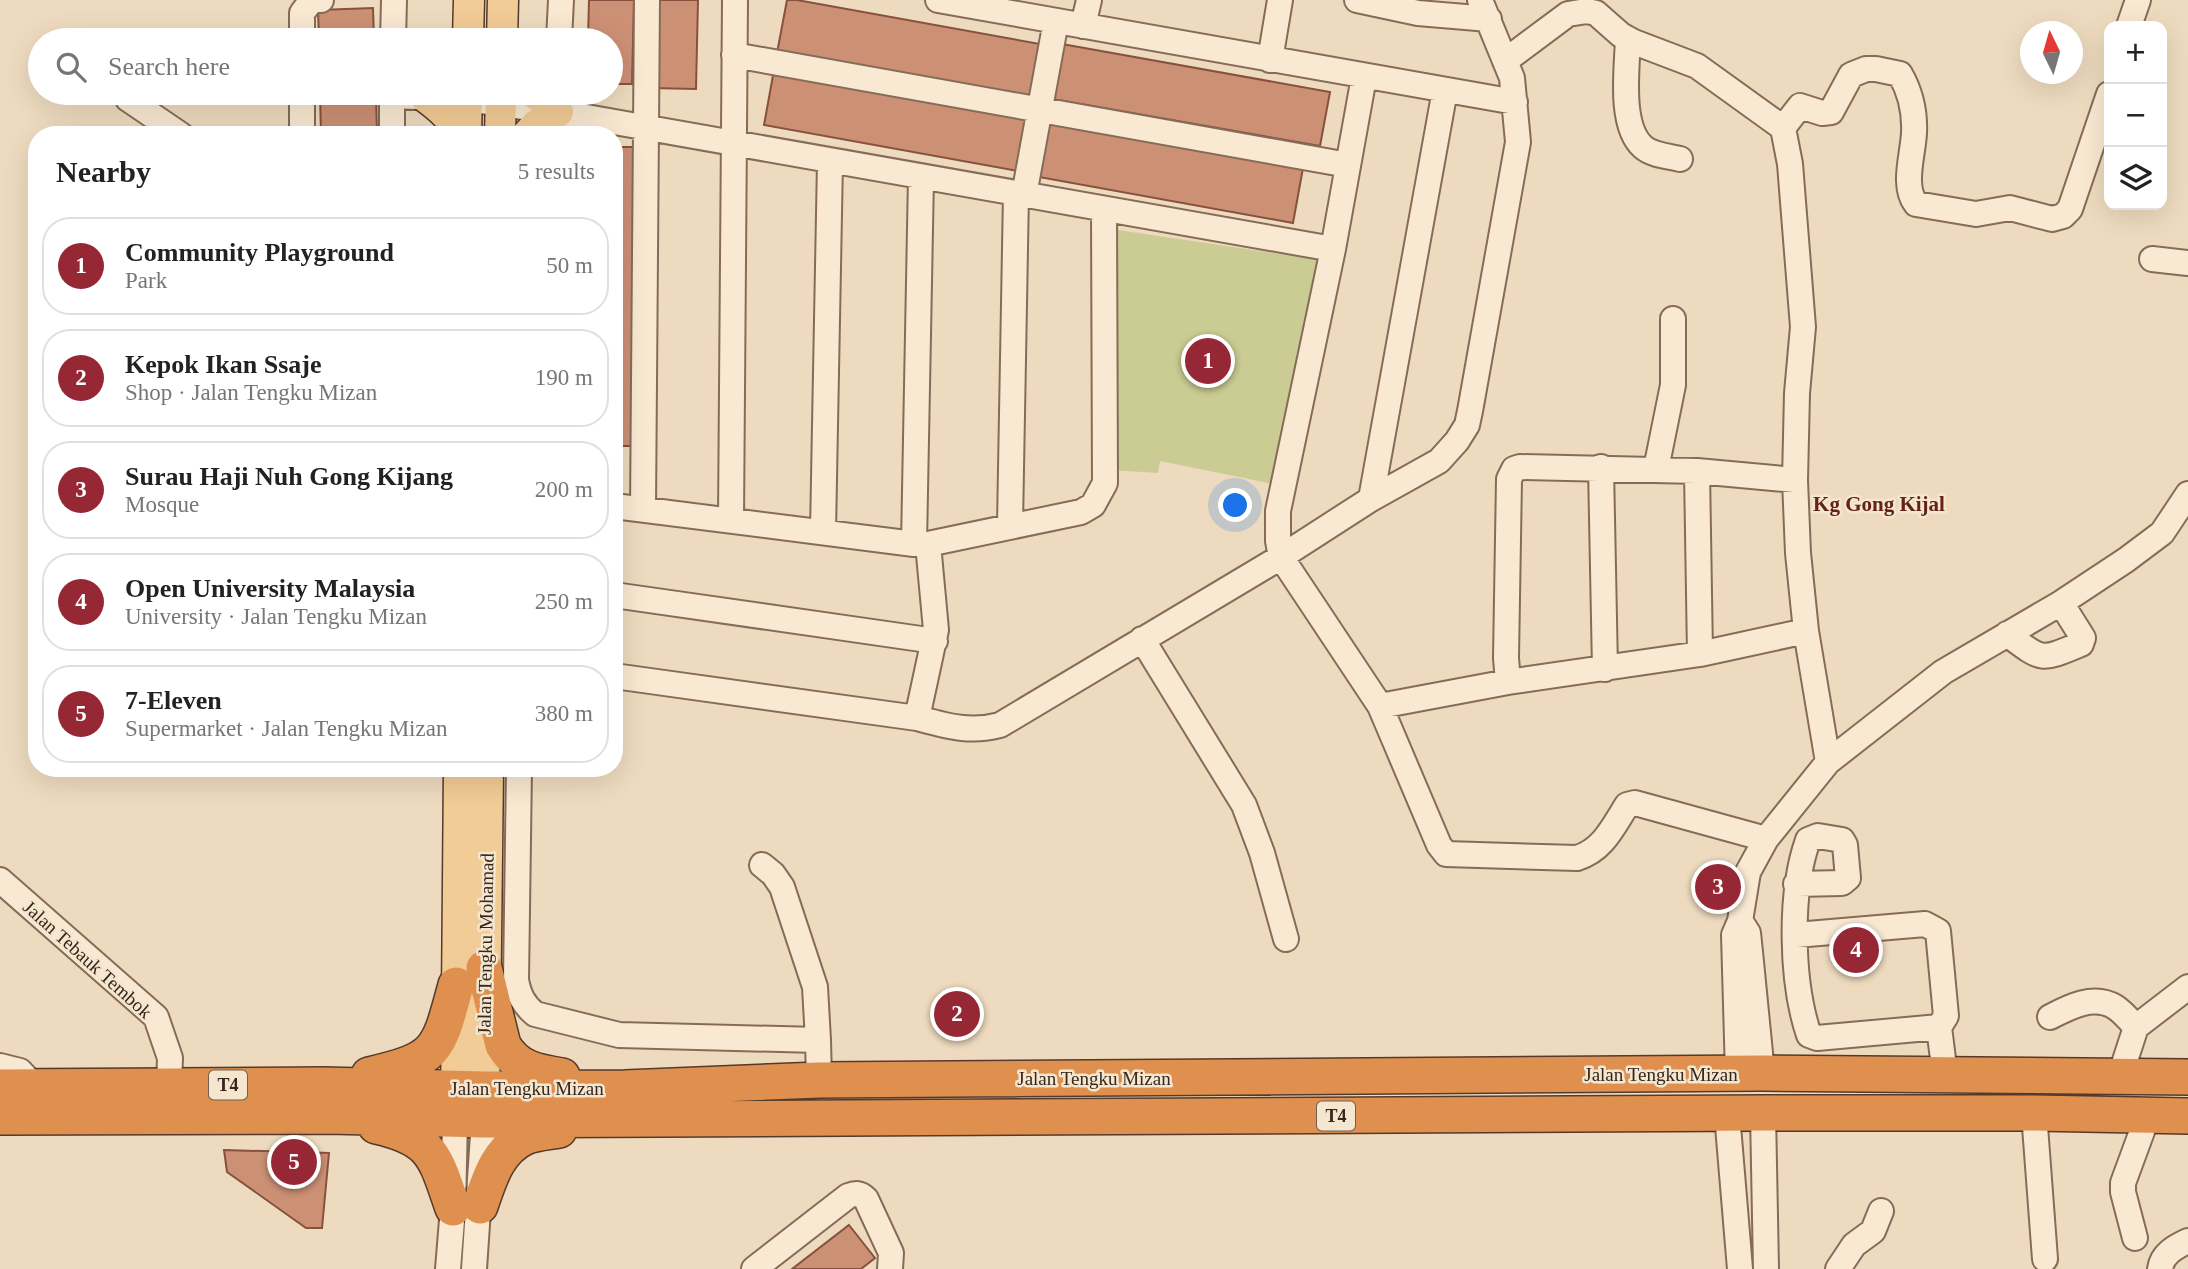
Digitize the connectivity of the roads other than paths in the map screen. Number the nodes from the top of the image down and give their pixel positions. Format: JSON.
{"nodes":[{"id":1,"x":321,"y":0,"type":"edge"},
{"id":2,"x":394,"y":0,"type":"edge"},
{"id":3,"x":469,"y":0,"type":"edge"},
{"id":4,"x":561,"y":0,"type":"edge"},
{"id":5,"x":647,"y":0,"type":"edge"},
{"id":6,"x":735,"y":0,"type":"edge"},
{"id":7,"x":938,"y":0,"type":"edge"},
{"id":8,"x":1089,"y":0,"type":"edge"},
{"id":9,"x":1280,"y":0,"type":"edge"},
{"id":10,"x":1357,"y":0,"type":"edge"},
{"id":11,"x":2138,"y":0,"type":"edge"},
{"id":12,"x":1484,"y":10,"type":"edge"},
{"id":13,"x":1056,"y":21,"type":"junction"},
{"id":14,"x":2131,"y":21,"type":"edge"},
{"id":15,"x":1083,"y":26,"type":"junction"},
{"id":16,"x":302,"y":28,"type":"edge"},
{"id":17,"x":393,"y":28,"type":"edge"},
{"id":18,"x":468,"y":28,"type":"edge"},
{"id":19,"x":560,"y":28,"type":"edge"},
{"id":20,"x":1628,"y":39,"type":"junction"},
{"id":21,"x":734,"y":55,"type":"junction"},
{"id":22,"x":1270,"y":60,"type":"junction"},
{"id":23,"x":1505,"y":61,"type":"junction"},
{"id":24,"x":1364,"y":77,"type":"junction"},
{"id":25,"x":1445,"y":90,"type":"junction"},
{"id":26,"x":1515,"y":102,"type":"junction"},
{"id":27,"x":137,"y":105,"type":"edge"},
{"id":28,"x":302,"y":105,"type":"edge"},
{"id":29,"x":392,"y":105,"type":"edge"},
{"id":30,"x":437,"y":105,"type":"edge"},
{"id":31,"x":467,"y":105,"type":"edge"},
{"id":32,"x":501,"y":105,"type":"edge"},
{"id":33,"x":528,"y":105,"type":"edge"},
{"id":34,"x":2104,"y":108,"type":"edge"},
{"id":35,"x":1040,"y":110,"type":"junction"},
{"id":36,"x":558,"y":113,"type":"edge"},
{"id":37,"x":168,"y":126,"type":"edge"},
{"id":38,"x":302,"y":126,"type":"edge"},
{"id":39,"x":391,"y":126,"type":"edge"},
{"id":40,"x":456,"y":126,"type":"edge"},
{"id":41,"x":466,"y":126,"type":"edge"},
{"id":42,"x":500,"y":126,"type":"edge"},
{"id":43,"x":535,"y":126,"type":"edge"},
{"id":44,"x":645,"y":127,"type":"junction"},
{"id":45,"x":1783,"y":128,"type":"junction"},
{"id":46,"x":733,"y":143,"type":"junction"},
{"id":47,"x":1680,"y":159,"type":"dead end"},
{"id":48,"x":830,"y":161,"type":"junction"},
{"id":49,"x":1348,"y":165,"type":"junction"},
{"id":50,"x":921,"y":177,"type":"junction"},
{"id":51,"x":1020,"y":194,"type":"junction"},
{"id":52,"x":1104,"y":210,"type":"junction"},
{"id":53,"x":1333,"y":249,"type":"junction"},
{"id":54,"x":2151,"y":259,"type":"dead end"},
{"id":55,"x":2188,"y":263,"type":"edge"},
{"id":56,"x":1673,"y":319,"type":"dead end"},
{"id":57,"x":1601,"y":467,"type":"junction"},
{"id":58,"x":1656,"y":469,"type":"junction"},
{"id":59,"x":1697,"y":471,"type":"junction"},
{"id":60,"x":1795,"y":480,"type":"junction"},
{"id":61,"x":2188,"y":494,"type":"edge"},
{"id":62,"x":1371,"y":499,"type":"junction"},
{"id":63,"x":623,"y":507,"type":"edge"},
{"id":64,"x":643,"y":509,"type":"junction"},
{"id":65,"x":731,"y":520,"type":"junction"},
{"id":66,"x":1010,"y":525,"type":"junction"},
{"id":67,"x":823,"y":532,"type":"junction"},
{"id":68,"x":921,"y":544,"type":"junction"},
{"id":69,"x":1281,"y":557,"type":"junction"},
{"id":70,"x":623,"y":596,"type":"edge"},
{"id":71,"x":2061,"y":603,"type":"junction"},
{"id":72,"x":1806,"y":631,"type":"junction"},
{"id":73,"x":2007,"y":634,"type":"junction"},
{"id":74,"x":1142,"y":639,"type":"junction"},
{"id":75,"x":935,"y":641,"type":"junction"},
{"id":76,"x":1700,"y":654,"type":"junction"},
{"id":77,"x":1605,"y":669,"type":"junction"},
{"id":78,"x":623,"y":677,"type":"edge"},
{"id":79,"x":1508,"y":682,"type":"junction"},
{"id":80,"x":1380,"y":706,"type":"junction"},
{"id":81,"x":917,"y":718,"type":"junction"},
{"id":82,"x":1828,"y":762,"type":"junction"},
{"id":83,"x":459,"y":777,"type":"edge"},
{"id":84,"x":487,"y":777,"type":"edge"},
{"id":85,"x":519,"y":777,"type":"edge"},
{"id":86,"x":1766,"y":839,"type":"junction"},
{"id":87,"x":762,"y":865,"type":"dead end"},
{"id":88,"x":0,"y":880,"type":"edge"},
{"id":89,"x":1796,"y":884,"type":"dead end"},
{"id":90,"x":1796,"y":935,"type":"junction"},
{"id":91,"x":1286,"y":939,"type":"dead end"},
{"id":92,"x":470,"y":976,"type":"junction"},
{"id":93,"x":2188,"y":987,"type":"edge"},
{"id":94,"x":2050,"y":1017,"type":"dead end"},
{"id":95,"x":1939,"y":1027,"type":"junction"},
{"id":96,"x":2136,"y":1027,"type":"junction"},
{"id":97,"x":818,"y":1040,"type":"junction"},
{"id":98,"x":0,"y":1066,"type":"edge"},
{"id":99,"x":1750,"y":1073,"type":"junction"},
{"id":100,"x":1945,"y":1075,"type":"junction"},
{"id":101,"x":2120,"y":1076,"type":"junction"},
{"id":102,"x":2188,"y":1077,"type":"edge"},
{"id":103,"x":819,"y":1080,"type":"junction"},
{"id":104,"x":169,"y":1085,"type":"junction"},
{"id":105,"x":17,"y":1086,"type":"edge"},
{"id":106,"x":327,"y":1100,"type":"junction"},
{"id":107,"x":625,"y":1103,"type":"junction"},
{"id":108,"x":470,"y":1104,"type":"junction"},
{"id":109,"x":1763,"y":1113,"type":"junction"},
{"id":110,"x":2034,"y":1113,"type":"junction"},
{"id":111,"x":1727,"y":1114,"type":"junction"},
{"id":112,"x":2148,"y":1115,"type":"junction"},
{"id":113,"x":2188,"y":1116,"type":"edge"},
{"id":114,"x":0,"y":1117,"type":"edge"},
{"id":115,"x":466,"y":1207,"type":"junction"},
{"id":116,"x":1881,"y":1211,"type":"dead end"},
{"id":117,"x":2135,"y":1238,"type":"dead end"},
{"id":118,"x":2188,"y":1241,"type":"edge"},
{"id":119,"x":2045,"y":1259,"type":"dead end"},
{"id":120,"x":448,"y":1269,"type":"edge"},
{"id":121,"x":474,"y":1269,"type":"edge"},
{"id":122,"x":754,"y":1269,"type":"edge"},
{"id":123,"x":890,"y":1269,"type":"edge"},
{"id":124,"x":1740,"y":1269,"type":"edge"},
{"id":125,"x":1766,"y":1269,"type":"edge"},
{"id":126,"x":1838,"y":1269,"type":"edge"},
{"id":127,"x":2160,"y":1269,"type":"edge"}],
"edges":[{"from":1,"to":16,"type":"street"},
{"from":2,"to":17,"type":"street"},
{"from":3,"to":18,"type":"main road"},
{"from":4,"to":19,"type":"street"},
{"from":5,"to":44,"type":"street"},
{"from":6,"to":21,"type":"street"},
{"from":7,"to":13,"type":"street"},
{"from":8,"to":15,"type":"street"},
{"from":9,"to":22,"type":"street"},
{"from":10,"to":12,"type":"street"},
{"from":11,"to":14,"type":"street"},
{"from":12,"to":23,"type":"street"},
{"from":13,"to":15,"type":"street"},
{"from":13,"to":35,"type":"street"},
{"from":15,"to":22,"type":"street"},
{"from":20,"to":23,"type":"street"},
{"from":20,"to":45,"type":"street"},
{"from":20,"to":47,"type":"street"},
{"from":21,"to":35,"type":"street"},
{"from":21,"to":46,"type":"street"},
{"from":22,"to":24,"type":"street"},
{"from":23,"to":26,"type":"street"},
{"from":24,"to":25,"type":"street"},
{"from":24,"to":49,"type":"street"},
{"from":25,"to":26,"type":"street"},
{"from":25,"to":62,"type":"street"},
{"from":26,"to":62,"type":"street"},
{"from":27,"to":37,"type":"street"},
{"from":28,"to":38,"type":"street"},
{"from":29,"to":39,"type":"street"},
{"from":30,"to":40,"type":"main road"},
{"from":31,"to":41,"type":"main road"},
{"from":32,"to":42,"type":"main road"},
{"from":33,"to":36,"type":"street"},
{"from":34,"to":45,"type":"street"},
{"from":35,"to":49,"type":"street"},
{"from":35,"to":51,"type":"street"},
{"from":36,"to":43,"type":"main road"},
{"from":36,"to":44,"type":"street"},
{"from":44,"to":46,"type":"street"},
{"from":44,"to":64,"type":"street"},
{"from":45,"to":60,"type":"street"},
{"from":46,"to":48,"type":"street"},
{"from":46,"to":65,"type":"street"},
{"from":48,"to":50,"type":"street"},
{"from":48,"to":67,"type":"street"},
{"from":49,"to":53,"type":"street"},
{"from":50,"to":51,"type":"street"},
{"from":50,"to":68,"type":"street"},
{"from":51,"to":52,"type":"street"},
{"from":51,"to":66,"type":"street"},
{"from":52,"to":53,"type":"street"},
{"from":52,"to":66,"type":"street"},
{"from":53,"to":69,"type":"street"},
{"from":54,"to":55,"type":"street"},
{"from":56,"to":58,"type":"street"},
{"from":57,"to":58,"type":"street"},
{"from":57,"to":77,"type":"street"},
{"from":57,"to":79,"type":"street"},
{"from":58,"to":59,"type":"street"},
{"from":59,"to":60,"type":"street"},
{"from":59,"to":76,"type":"street"},
{"from":60,"to":72,"type":"street"},
{"from":61,"to":71,"type":"street"},
{"from":62,"to":69,"type":"street"},
{"from":63,"to":64,"type":"street"},
{"from":64,"to":65,"type":"street"},
{"from":65,"to":67,"type":"street"},
{"from":66,"to":68,"type":"street"},
{"from":67,"to":68,"type":"street"},
{"from":68,"to":75,"type":"street"},
{"from":69,"to":74,"type":"street"},
{"from":69,"to":80,"type":"street"},
{"from":70,"to":75,"type":"street"},
{"from":71,"to":73,"type":"street"},
{"from":71,"to":73,"type":"street"},
{"from":72,"to":76,"type":"street"},
{"from":72,"to":82,"type":"street"},
{"from":73,"to":82,"type":"street"},
{"from":74,"to":81,"type":"street"},
{"from":74,"to":91,"type":"street"},
{"from":75,"to":81,"type":"street"},
{"from":76,"to":77,"type":"street"},
{"from":77,"to":79,"type":"street"},
{"from":78,"to":81,"type":"street"},
{"from":79,"to":80,"type":"street"},
{"from":80,"to":86,"type":"street"},
{"from":82,"to":86,"type":"street"},
{"from":83,"to":92,"type":"main road","name":"Jalan Tengku Mohamad"},
{"from":84,"to":92,"type":"main road","name":"Jalan Tengku Mohamad"},
{"from":85,"to":97,"type":"street"},
{"from":86,"to":99,"type":"street"},
{"from":87,"to":97,"type":"street"},
{"from":88,"to":104,"type":"street","name":"Jalan Tebauk Tembok"},
{"from":89,"to":90,"type":"street"},
{"from":90,"to":95,"type":"street"},
{"from":90,"to":95,"type":"street"},
{"from":92,"to":106,"type":"highway"},
{"from":92,"to":107,"type":"highway"},
{"from":92,"to":108,"type":"main road","name":"Jalan Tengku Mohamad"},
{"from":93,"to":96,"type":"street"},
{"from":94,"to":96,"type":"street"},
{"from":95,"to":100,"type":"street"},
{"from":96,"to":101,"type":"street"},
{"from":97,"to":103,"type":"street"},
{"from":98,"to":105,"type":"street"},
{"from":99,"to":100,"type":"highway","name":"Jalan Tengku Mizan","number":"T4"},
{"from":99,"to":103,"type":"highway","name":"Jalan Tengku Mizan","number":"T4"},
{"from":100,"to":101,"type":"highway","name":"Jalan Tengku Mizan","number":"T4"},
{"from":101,"to":102,"type":"highway","name":"Jalan Tengku Mizan","number":"T4"},
{"from":103,"to":107,"type":"highway","name":"Jalan Tengku Mizan","number":"T4"},
{"from":104,"to":105,"type":"highway","name":"Jalan Tengku Mizan","number":"T4"},
{"from":104,"to":106,"type":"highway","name":"Jalan Tengku Mizan","number":"T4"},
{"from":106,"to":108,"type":"highway","name":"Jalan Tengku Mizan","number":"T4"},
{"from":106,"to":114,"type":"highway","name":"Jalan Tengku Mizan","number":"T4"},
{"from":106,"to":115,"type":"highway"},
{"from":107,"to":108,"type":"highway","name":"Jalan Tengku Mizan","number":"T4"},
{"from":107,"to":111,"type":"highway","name":"Jalan Tengku Mizan","number":"T4"},
{"from":107,"to":115,"type":"highway"},
{"from":108,"to":115,"type":"street"},
{"from":109,"to":110,"type":"highway","name":"Jalan Tengku Mizan","number":"T4"},
{"from":109,"to":111,"type":"highway","name":"Jalan Tengku Mizan","number":"T4"},
{"from":109,"to":125,"type":"street"},
{"from":110,"to":112,"type":"highway","name":"Jalan Tengku Mizan","number":"T4"},
{"from":110,"to":119,"type":"street"},
{"from":111,"to":124,"type":"street"},
{"from":112,"to":113,"type":"highway","name":"Jalan Tengku Mizan","number":"T4"},
{"from":112,"to":117,"type":"street"},
{"from":115,"to":120,"type":"street"},
{"from":115,"to":121,"type":"street"},
{"from":116,"to":126,"type":"street"},
{"from":118,"to":127,"type":"street"},
{"from":122,"to":123,"type":"street"}]}
